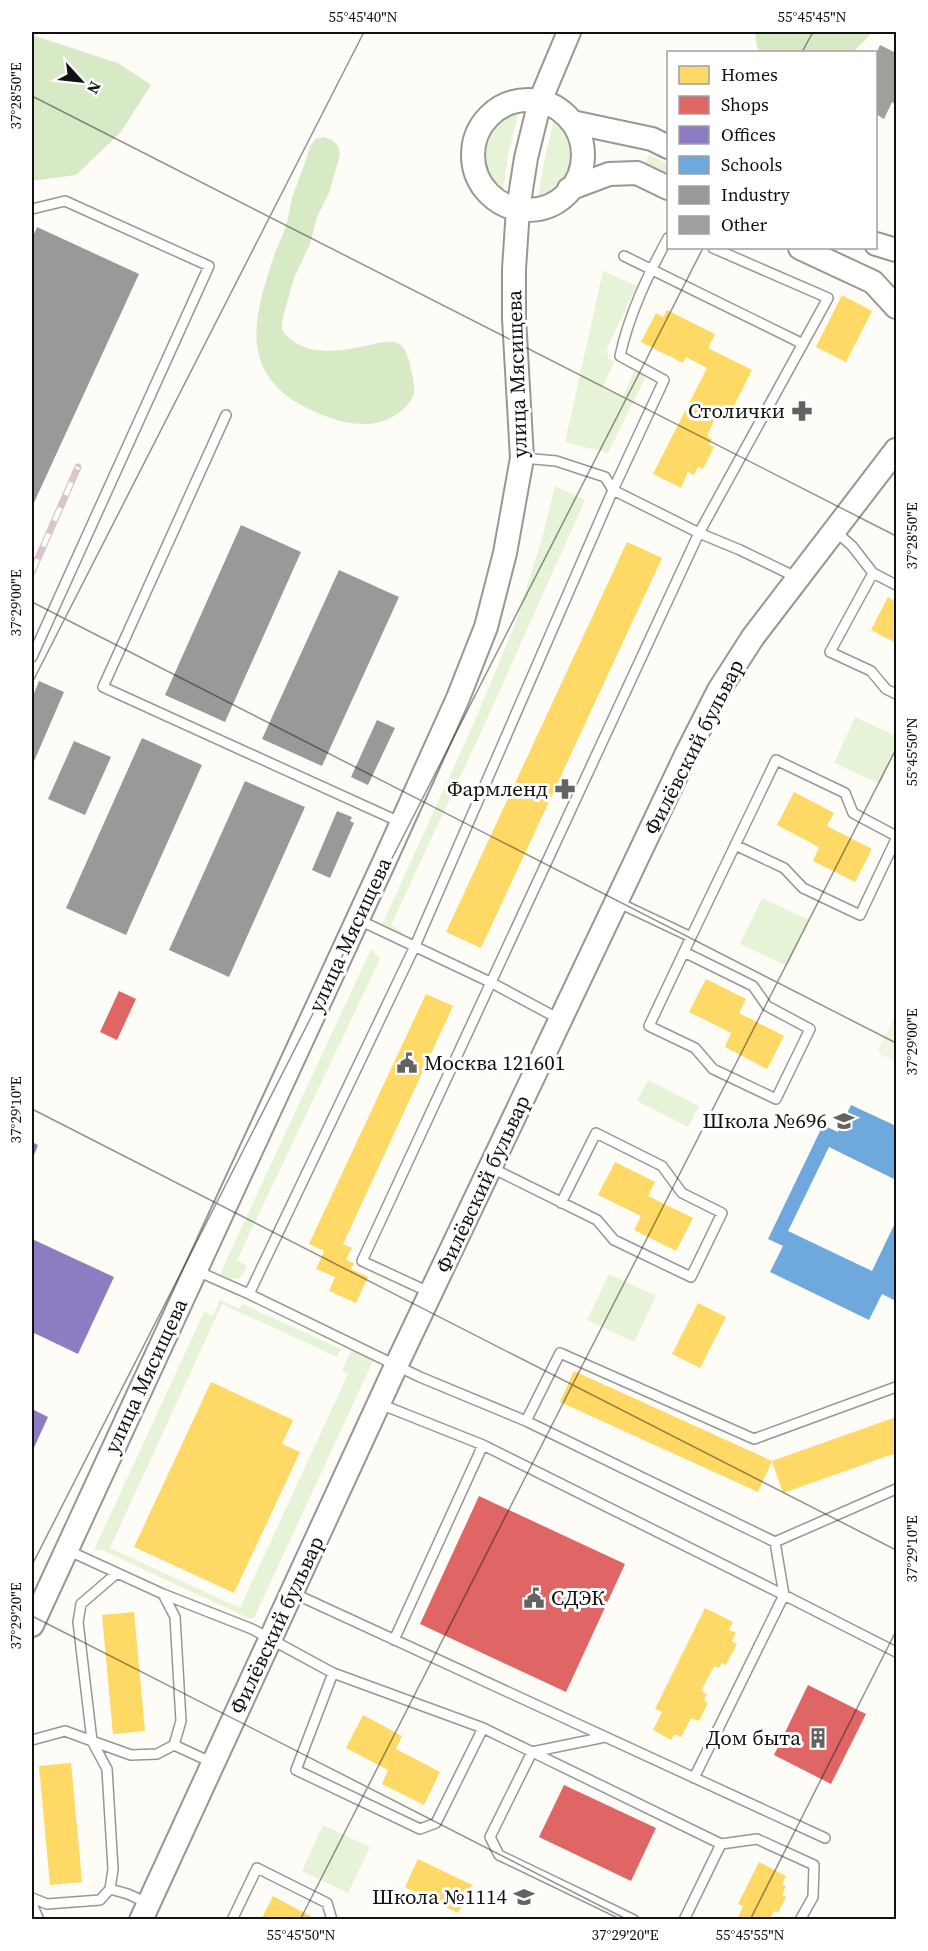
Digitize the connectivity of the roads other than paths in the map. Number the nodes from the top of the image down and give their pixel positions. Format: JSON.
{"nodes":[{"id":1,"x":569,"y":32,"type":"edge"},
{"id":2,"x":540,"y":101,"type":"junction"},
{"id":3,"x":572,"y":122,"type":"junction"},
{"id":4,"x":667,"y":146,"type":"edge"},
{"id":5,"x":667,"y":187,"type":"edge"},
{"id":6,"x":569,"y":189,"type":"junction"},
{"id":7,"x":518,"y":208,"type":"junction"},
{"id":8,"x":32,"y":209,"type":"edge"},
{"id":9,"x":667,"y":241,"type":"edge"},
{"id":10,"x":877,"y":244,"type":"edge"},
{"id":11,"x":715,"y":249,"type":"edge"},
{"id":12,"x":802,"y":249,"type":"edge"},
{"id":13,"x":897,"y":250,"type":"edge"},
{"id":14,"x":624,"y":256,"type":"dead end"},
{"id":15,"x":651,"y":269,"type":"junction"},
{"id":16,"x":897,"y":307,"type":"edge"},
{"id":17,"x":803,"y":344,"type":"junction"},
{"id":18,"x":226,"y":415,"type":"dead end"},
{"id":19,"x":897,"y":450,"type":"edge"},
{"id":20,"x":522,"y":458,"type":"junction"},
{"id":21,"x":613,"y":490,"type":"junction"},
{"id":22,"x":835,"y":531,"type":"junction"},
{"id":23,"x":699,"y":533,"type":"junction"},
{"id":24,"x":873,"y":573,"type":"junction"},
{"id":25,"x":798,"y":578,"type":"junction"},
{"id":26,"x":897,"y":585,"type":"edge"},
{"id":27,"x":32,"y":657,"type":"edge"},
{"id":28,"x":897,"y":694,"type":"edge"},
{"id":29,"x":402,"y":823,"type":"junction"},
{"id":30,"x":897,"y":838,"type":"edge"},
{"id":31,"x":735,"y":845,"type":"junction"},
{"id":32,"x":617,"y":902,"type":"junction"},
{"id":33,"x":357,"y":919,"type":"junction"},
{"id":34,"x":691,"y":937,"type":"junction"},
{"id":35,"x":415,"y":946,"type":"junction"},
{"id":36,"x":684,"y":952,"type":"junction"},
{"id":37,"x":492,"y":982,"type":"junction"},
{"id":38,"x":561,"y":1020,"type":"junction"},
{"id":39,"x":491,"y":1168,"type":"junction"},
{"id":40,"x":561,"y":1203,"type":"junction"},
{"id":41,"x":195,"y":1270,"type":"junction"},
{"id":42,"x":431,"y":1293,"type":"junction"},
{"id":43,"x":249,"y":1294,"type":"junction"},
{"id":44,"x":396,"y":1366,"type":"junction"},
{"id":45,"x":897,"y":1387,"type":"edge"},
{"id":46,"x":379,"y":1404,"type":"junction"},
{"id":47,"x":526,"y":1421,"type":"junction"},
{"id":48,"x":483,"y":1445,"type":"junction"},
{"id":49,"x":897,"y":1490,"type":"edge"},
{"id":50,"x":775,"y":1542,"type":"junction"},
{"id":51,"x":67,"y":1550,"type":"junction"},
{"id":52,"x":117,"y":1573,"type":"junction"},
{"id":53,"x":293,"y":1593,"type":"junction"},
{"id":54,"x":163,"y":1594,"type":"junction"},
{"id":55,"x":784,"y":1595,"type":"junction"},
{"id":56,"x":32,"y":1625,"type":"edge"},
{"id":57,"x":271,"y":1639,"type":"junction"},
{"id":58,"x":394,"y":1640,"type":"junction"},
{"id":59,"x":897,"y":1652,"type":"edge"},
{"id":60,"x":333,"y":1673,"type":"junction"},
{"id":61,"x":483,"y":1728,"type":"junction"},
{"id":62,"x":604,"y":1737,"type":"junction"},
{"id":63,"x":32,"y":1740,"type":"edge"},
{"id":64,"x":92,"y":1741,"type":"junction"},
{"id":65,"x":174,"y":1745,"type":"junction"},
{"id":66,"x":532,"y":1752,"type":"junction"},
{"id":67,"x":213,"y":1763,"type":"junction"},
{"id":68,"x":694,"y":1778,"type":"junction"},
{"id":69,"x":825,"y":1838,"type":"dead end"},
{"id":70,"x":721,"y":1844,"type":"junction"},
{"id":71,"x":110,"y":1889,"type":"junction"},
{"id":72,"x":32,"y":1898,"type":"edge"},
{"id":73,"x":32,"y":1904,"type":"edge"},
{"id":74,"x":144,"y":1912,"type":"edge"},
{"id":75,"x":39,"y":1920,"type":"edge"},
{"id":76,"x":232,"y":1920,"type":"edge"},
{"id":77,"x":332,"y":1920,"type":"edge"},
{"id":78,"x":634,"y":1920,"type":"edge"},
{"id":79,"x":684,"y":1920,"type":"edge"},
{"id":80,"x":800,"y":1920,"type":"edge"}],
"edges":[{"from":1,"to":2,"type":"street","name":"улица Мясищева"},
{"from":2,"to":3,"type":"street"},
{"from":2,"to":7,"type":"street","name":"улица Мясищева"},
{"from":2,"to":7,"type":"street"},
{"from":3,"to":4,"type":"street"},
{"from":3,"to":6,"type":"street"},
{"from":5,"to":6,"type":"street"},
{"from":6,"to":7,"type":"street"},
{"from":7,"to":20,"type":"street","name":"улица Мясищева"},
{"from":8,"to":27,"type":"lane"},
{"from":9,"to":15,"type":"lane"},
{"from":10,"to":13,"type":"street"},
{"from":11,"to":17,"type":"lane"},
{"from":12,"to":16,"type":"street"},
{"from":14,"to":15,"type":"lane"},
{"from":15,"to":17,"type":"lane"},
{"from":15,"to":21,"type":"lane"},
{"from":17,"to":23,"type":"lane"},
{"from":18,"to":29,"type":"lane"},
{"from":19,"to":22,"type":"street","name":"Филёвский бульвар"},
{"from":20,"to":21,"type":"lane"},
{"from":20,"to":29,"type":"street","name":"улица Мясищева"},
{"from":21,"to":23,"type":"lane"},
{"from":21,"to":35,"type":"lane"},
{"from":22,"to":24,"type":"lane"},
{"from":22,"to":25,"type":"street","name":"Филёвский бульвар"},
{"from":23,"to":25,"type":"lane"},
{"from":23,"to":37,"type":"lane"},
{"from":24,"to":26,"type":"lane"},
{"from":24,"to":28,"type":"lane"},
{"from":25,"to":32,"type":"street","name":"Филёвский бульвар"},
{"from":29,"to":33,"type":"street","name":"улица Мясищева"},
{"from":30,"to":31,"type":"lane"},
{"from":30,"to":31,"type":"lane"},
{"from":31,"to":34,"type":"lane"},
{"from":32,"to":34,"type":"lane"},
{"from":32,"to":38,"type":"street","name":"Филёвский бульвар"},
{"from":33,"to":35,"type":"lane"},
{"from":33,"to":41,"type":"street","name":"улица Мясищева"},
{"from":34,"to":36,"type":"lane"},
{"from":35,"to":37,"type":"lane"},
{"from":35,"to":43,"type":"lane"},
{"from":36,"to":36,"type":"lane"},
{"from":37,"to":38,"type":"lane"},
{"from":37,"to":42,"type":"lane"},
{"from":38,"to":39,"type":"street","name":"Филёвский бульвар"},
{"from":39,"to":40,"type":"lane"},
{"from":39,"to":42,"type":"street","name":"Филёвский бульвар"},
{"from":40,"to":40,"type":"lane"},
{"from":41,"to":43,"type":"lane"},
{"from":41,"to":51,"type":"street","name":"улица Мясищева"},
{"from":42,"to":44,"type":"street","name":"Филёвский бульвар"},
{"from":43,"to":44,"type":"lane"},
{"from":44,"to":46,"type":"street","name":"Филёвский бульвар"},
{"from":44,"to":47,"type":"lane"},
{"from":45,"to":47,"type":"lane"},
{"from":46,"to":48,"type":"lane"},
{"from":46,"to":53,"type":"street","name":"Филёвский бульвар"},
{"from":47,"to":50,"type":"lane"},
{"from":48,"to":55,"type":"lane"},
{"from":48,"to":58,"type":"lane"},
{"from":49,"to":50,"type":"lane"},
{"from":50,"to":55,"type":"lane"},
{"from":51,"to":52,"type":"lane"},
{"from":51,"to":56,"type":"street","name":"улица Мясищева"},
{"from":52,"to":54,"type":"lane"},
{"from":52,"to":64,"type":"lane"},
{"from":53,"to":57,"type":"street","name":"Филёвский бульвар"},
{"from":53,"to":58,"type":"lane"},
{"from":54,"to":57,"type":"lane"},
{"from":54,"to":65,"type":"lane"},
{"from":55,"to":59,"type":"lane"},
{"from":55,"to":68,"type":"lane"},
{"from":57,"to":60,"type":"lane"},
{"from":57,"to":67,"type":"street","name":"Филёвский бульвар"},
{"from":58,"to":62,"type":"lane"},
{"from":60,"to":61,"type":"lane"},
{"from":60,"to":61,"type":"lane"},
{"from":61,"to":66,"type":"lane"},
{"from":62,"to":66,"type":"lane"},
{"from":62,"to":68,"type":"lane"},
{"from":63,"to":64,"type":"lane"},
{"from":64,"to":65,"type":"lane"},
{"from":64,"to":71,"type":"lane"},
{"from":65,"to":67,"type":"lane"},
{"from":66,"to":70,"type":"lane"},
{"from":66,"to":78,"type":"lane"},
{"from":67,"to":74,"type":"street","name":"Филёвский бульвар"},
{"from":68,"to":69,"type":"lane"},
{"from":70,"to":79,"type":"lane"},
{"from":70,"to":80,"type":"lane"},
{"from":71,"to":72,"type":"lane"},
{"from":71,"to":74,"type":"lane"},
{"from":73,"to":75,"type":"lane"},
{"from":76,"to":77,"type":"lane"}]}
